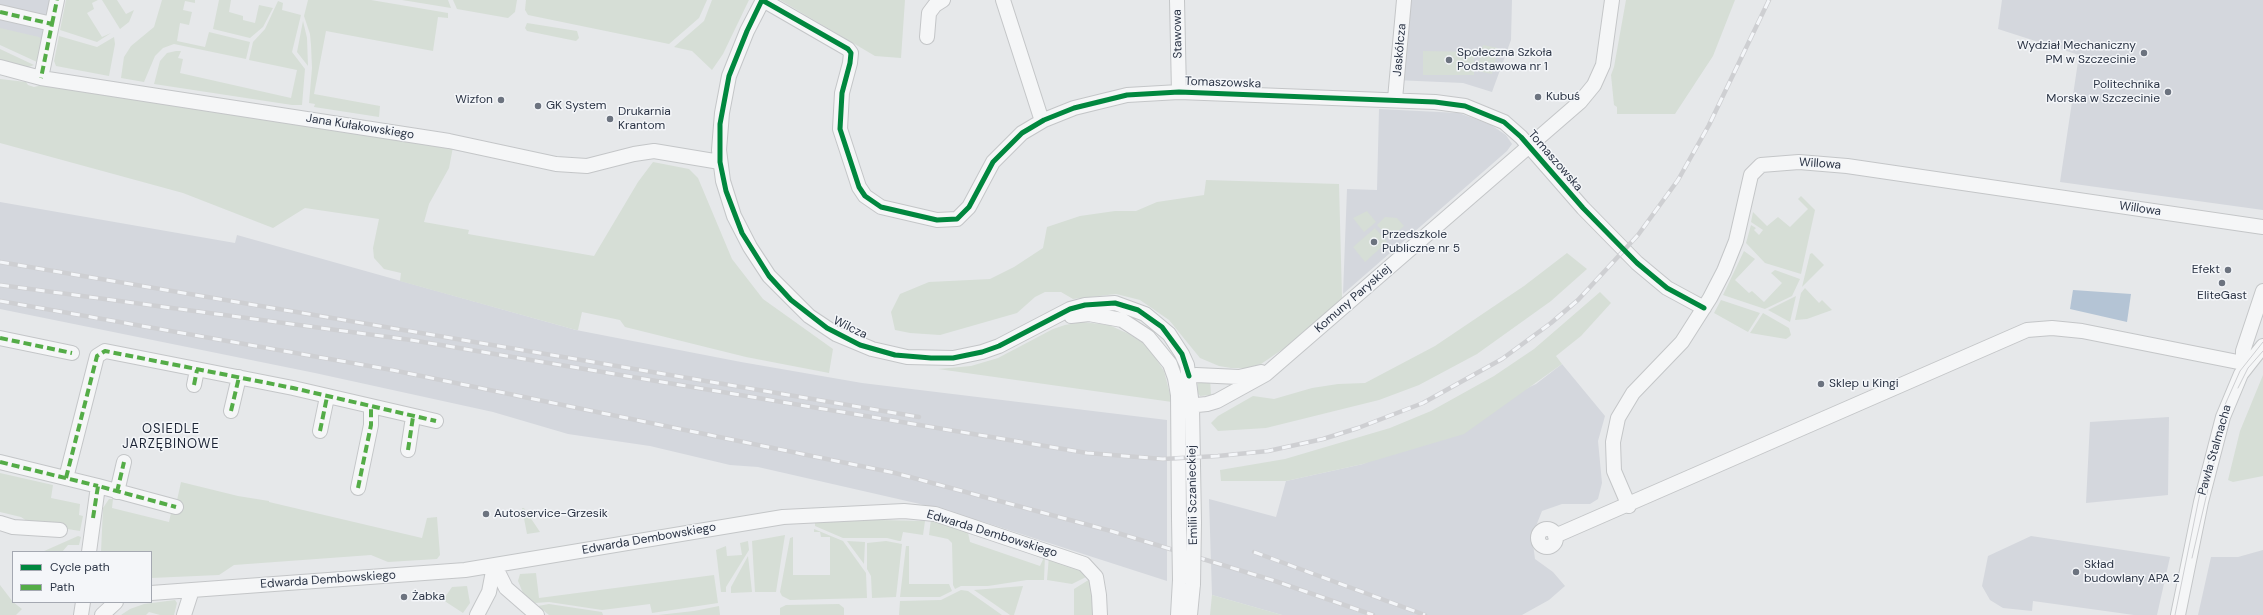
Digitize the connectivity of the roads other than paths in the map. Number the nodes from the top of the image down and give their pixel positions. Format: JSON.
{"nodes":[{"id":1,"x":57,"y":0,"type":"edge"},
{"id":2,"x":762,"y":0,"type":"edge"},
{"id":3,"x":943,"y":0,"type":"edge"},
{"id":4,"x":1003,"y":0,"type":"edge"},
{"id":5,"x":1177,"y":0,"type":"edge"},
{"id":6,"x":1404,"y":0,"type":"edge"},
{"id":7,"x":1612,"y":0,"type":"edge"},
{"id":8,"x":0,"y":12,"type":"edge"},
{"id":9,"x":52,"y":24,"type":"junction"},
{"id":10,"x":927,"y":37,"type":"dead end"},
{"id":11,"x":0,"y":67,"type":"edge"},
{"id":12,"x":41,"y":78,"type":"junction"},
{"id":13,"x":1179,"y":92,"type":"junction"},
{"id":14,"x":1395,"y":99,"type":"junction"},
{"id":15,"x":1042,"y":121,"type":"junction"},
{"id":16,"x":1529,"y":145,"type":"junction"},
{"id":17,"x":720,"y":162,"type":"junction"},
{"id":18,"x":2263,"y":227,"type":"edge"},
{"id":19,"x":2263,"y":291,"type":"edge"},
{"id":20,"x":1704,"y":308,"type":"junction"},
{"id":21,"x":1046,"y":322,"type":"junction"},
{"id":22,"x":0,"y":338,"type":"edge"},
{"id":23,"x":2263,"y":346,"type":"edge"},
{"id":24,"x":72,"y":353,"type":"dead end"},
{"id":25,"x":1279,"y":364,"type":"junction"},
{"id":26,"x":2248,"y":364,"type":"junction"},
{"id":27,"x":197,"y":370,"type":"junction"},
{"id":28,"x":1189,"y":376,"type":"junction"},
{"id":29,"x":238,"y":377,"type":"junction"},
{"id":30,"x":194,"y":385,"type":"dead end"},
{"id":31,"x":1177,"y":394,"type":"junction"},
{"id":32,"x":327,"y":396,"type":"junction"},
{"id":33,"x":1192,"y":406,"type":"junction"},
{"id":34,"x":371,"y":407,"type":"junction"},
{"id":35,"x":231,"y":411,"type":"dead end"},
{"id":36,"x":413,"y":417,"type":"junction"},
{"id":37,"x":436,"y":421,"type":"dead end"},
{"id":38,"x":320,"y":431,"type":"dead end"},
{"id":39,"x":408,"y":450,"type":"dead end"},
{"id":40,"x":0,"y":462,"type":"edge"},
{"id":41,"x":124,"y":462,"type":"dead end"},
{"id":42,"x":66,"y":478,"type":"junction"},
{"id":43,"x":98,"y":486,"type":"junction"},
{"id":44,"x":358,"y":488,"type":"dead end"},
{"id":45,"x":117,"y":492,"type":"junction"},
{"id":46,"x":1629,"y":506,"type":"junction"},
{"id":47,"x":176,"y":507,"type":"dead end"},
{"id":48,"x":0,"y":523,"type":"edge"},
{"id":49,"x":60,"y":530,"type":"dead end"},
{"id":50,"x":1555,"y":536,"type":"dead end"},
{"id":51,"x":89,"y":551,"type":"edge"},
{"id":52,"x":494,"y":566,"type":"junction"},
{"id":53,"x":1186,"y":582,"type":"junction"},
{"id":54,"x":192,"y":590,"type":"junction"},
{"id":55,"x":152,"y":593,"type":"edge"},
{"id":56,"x":83,"y":603,"type":"edge"},
{"id":57,"x":115,"y":603,"type":"edge"},
{"id":58,"x":1181,"y":614,"type":"edge"},
{"id":59,"x":81,"y":615,"type":"edge"},
{"id":60,"x":102,"y":615,"type":"edge"},
{"id":61,"x":184,"y":615,"type":"edge"},
{"id":62,"x":477,"y":615,"type":"edge"},
{"id":63,"x":537,"y":615,"type":"edge"},
{"id":64,"x":1100,"y":615,"type":"edge"},
{"id":65,"x":2178,"y":615,"type":"edge"}],
"edges":[{"from":1,"to":9,"type":"street"},
{"from":2,"to":15,"type":"street","name":"Tomaszowska"},
{"from":2,"to":17,"type":"street","name":"Wilcza"},
{"from":3,"to":10,"type":"street"},
{"from":4,"to":15,"type":"street"},
{"from":5,"to":13,"type":"street","name":"Stawowa"},
{"from":6,"to":14,"type":"street","name":"Jaskółcza"},
{"from":7,"to":16,"type":"street","name":"Komuny Paryskiej"},
{"from":8,"to":9,"type":"street"},
{"from":9,"to":12,"type":"street"},
{"from":11,"to":12,"type":"street","name":"Jana Kułakowskiego"},
{"from":12,"to":17,"type":"street","name":"Jana Kułakowskiego"},
{"from":13,"to":14,"type":"street","name":"Tomaszowska"},
{"from":13,"to":15,"type":"street","name":"Tomaszowska"},
{"from":14,"to":16,"type":"street","name":"Tomaszowska"},
{"from":16,"to":20,"type":"street","name":"Tomaszowska"},
{"from":16,"to":25,"type":"street","name":"Komuny Paryskiej"},
{"from":17,"to":21,"type":"street","name":"Wilcza"},
{"from":18,"to":20,"type":"street","name":"Willowa"},
{"from":19,"to":26,"type":"street"},
{"from":20,"to":46,"type":"street","name":"Willowa"},
{"from":21,"to":28,"type":"street","name":"Wilcza"},
{"from":21,"to":31,"type":"street","name":"Wilcza"},
{"from":22,"to":24,"type":"street"},
{"from":23,"to":26,"type":"street","name":"Pawła Stalmacha"},
{"from":25,"to":28,"type":"street","name":"Komuny Paryskiej"},
{"from":25,"to":33,"type":"street","name":"Komuny Paryskiej"},
{"from":26,"to":46,"type":"street"},
{"from":26,"to":65,"type":"street","name":"Pawła Stalmacha"},
{"from":27,"to":29,"type":"street"},
{"from":27,"to":30,"type":"street"},
{"from":27,"to":42,"type":"street"},
{"from":28,"to":31,"type":"street"},
{"from":28,"to":33,"type":"street","name":"Emilii Sczanieckiej"},
{"from":29,"to":32,"type":"street"},
{"from":29,"to":35,"type":"street"},
{"from":31,"to":33,"type":"street"},
{"from":31,"to":53,"type":"street","name":"Emilii Sczanieckiej","bridge":true},
{"from":32,"to":34,"type":"street"},
{"from":32,"to":38,"type":"street"},
{"from":33,"to":53,"type":"street","name":"Emilii Sczanieckiej","bridge":true},
{"from":34,"to":36,"type":"street"},
{"from":34,"to":44,"type":"street"},
{"from":36,"to":37,"type":"street"},
{"from":36,"to":39,"type":"street"},
{"from":40,"to":42,"type":"street"},
{"from":41,"to":45,"type":"street"},
{"from":42,"to":43,"type":"street"},
{"from":43,"to":45,"type":"street"},
{"from":43,"to":51,"type":"street"},
{"from":45,"to":47,"type":"street"},
{"from":46,"to":50,"type":"street"},
{"from":48,"to":49,"type":"street"},
{"from":52,"to":54,"type":"street","name":"Edwarda Dembowskiego"},
{"from":52,"to":62,"type":"street"},
{"from":52,"to":63,"type":"street"},
{"from":52,"to":64,"type":"street","name":"Edwarda Dembowskiego"},
{"from":53,"to":58,"type":"street","name":"Emilii Sczanieckiej"},
{"from":54,"to":55,"type":"street","name":"Edwarda Dembowskiego"},
{"from":54,"to":61,"type":"street"},
{"from":56,"to":59,"type":"street"},
{"from":57,"to":60,"type":"street"}]}
